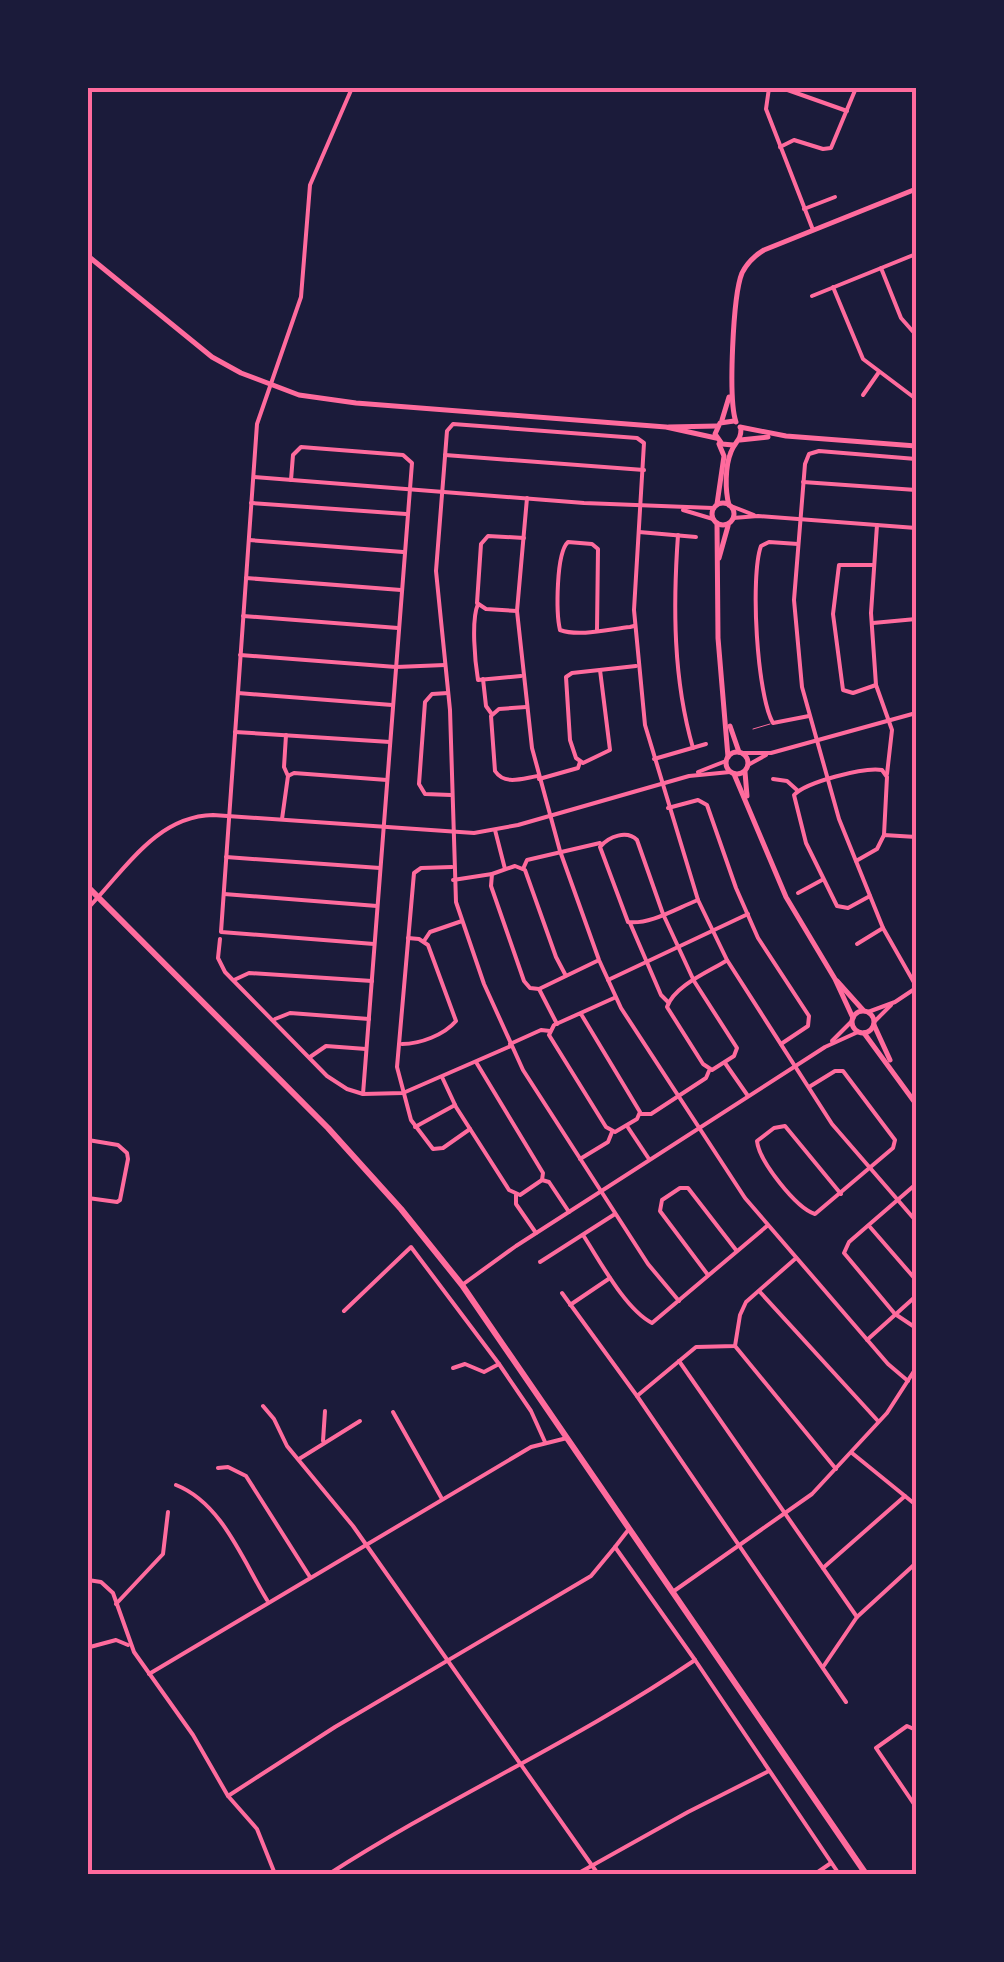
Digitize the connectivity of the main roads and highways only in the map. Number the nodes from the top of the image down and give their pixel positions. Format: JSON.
{"nodes":[{"id":1,"x":88,"y":887,"type":"edge"},
{"id":2,"x":866,"y":1874,"type":"edge"}],
"edges":[{"from":1,"to":2,"type":"main road"}]}
